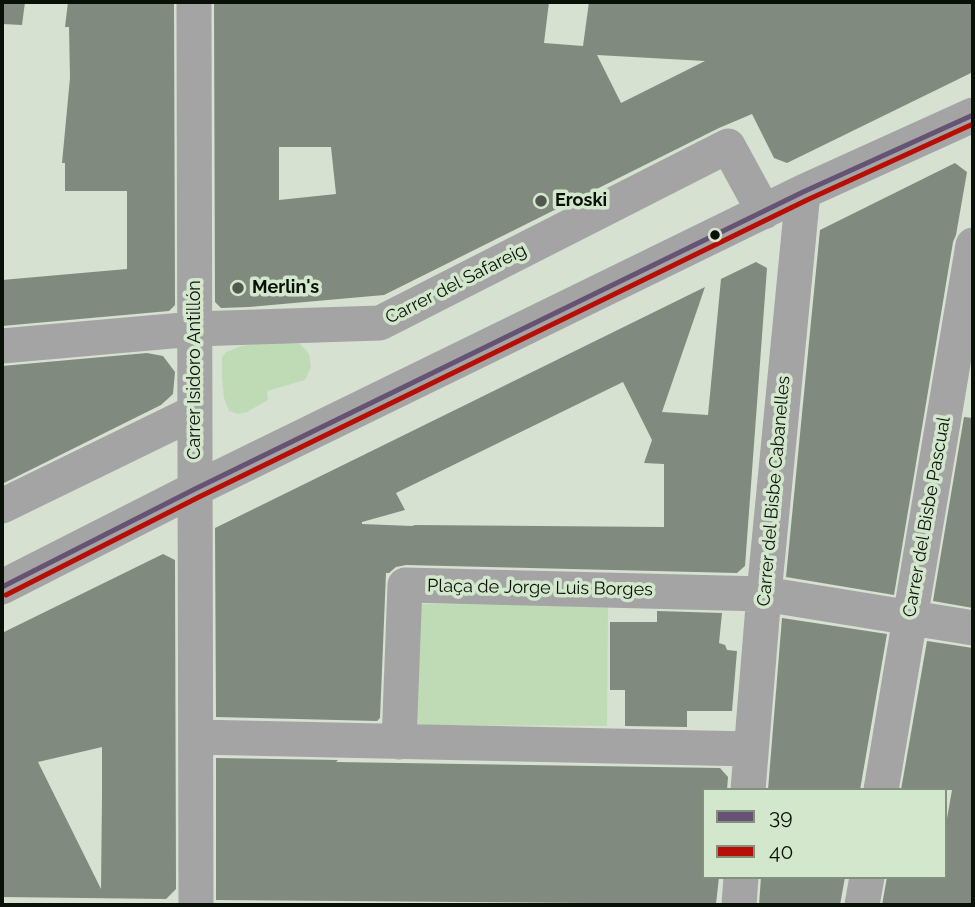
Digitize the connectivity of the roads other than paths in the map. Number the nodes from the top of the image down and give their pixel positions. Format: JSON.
{"nodes":[{"id":1,"x":194,"y":2,"type":"edge"},
{"id":2,"x":973,"y":115,"type":"edge"},
{"id":3,"x":803,"y":192,"type":"junction"},
{"id":4,"x":764,"y":212,"type":"junction"},
{"id":5,"x":973,"y":245,"type":"edge"},
{"id":6,"x":194,"y":329,"type":"junction"},
{"id":7,"x":2,"y":346,"type":"edge"},
{"id":8,"x":195,"y":412,"type":"junction"},
{"id":9,"x":195,"y":488,"type":"junction"},
{"id":10,"x":2,"y":506,"type":"edge"},
{"id":11,"x":2,"y":587,"type":"edge"},
{"id":12,"x":764,"y":593,"type":"junction"},
{"id":13,"x":910,"y":617,"type":"junction"},
{"id":14,"x":973,"y":628,"type":"edge"},
{"id":15,"x":196,"y":737,"type":"junction"},
{"id":16,"x":398,"y":742,"type":"junction"},
{"id":17,"x":751,"y":749,"type":"junction"},
{"id":18,"x":748,"y":788,"type":"edge"},
{"id":19,"x":881,"y":788,"type":"edge"},
{"id":20,"x":741,"y":879,"type":"edge"},
{"id":21,"x":867,"y":879,"type":"edge"},
{"id":22,"x":196,"y":905,"type":"edge"},
{"id":23,"x":739,"y":905,"type":"edge"},
{"id":24,"x":862,"y":905,"type":"edge"}],
"edges":[{"from":1,"to":6,"type":"street","name":"Carrer Isidoro Antillón"},
{"from":2,"to":3,"type":"street"},
{"from":3,"to":4,"type":"street"},
{"from":3,"to":12,"type":"street","name":"Carrer del Bisbe Cabanelles"},
{"from":4,"to":6,"type":"street","name":"Carrer del Safareig"},
{"from":4,"to":9,"type":"street"},
{"from":5,"to":13,"type":"street","name":"Carrer del Bisbe Pascual"},
{"from":6,"to":7,"type":"street","name":"Carrer del Safareig"},
{"from":6,"to":8,"type":"street","name":"Carrer Isidoro Antillón"},
{"from":8,"to":9,"type":"street","name":"Carrer Isidoro Antillón"},
{"from":8,"to":10,"type":"street"},
{"from":9,"to":11,"type":"street"},
{"from":9,"to":15,"type":"street","name":"Carrer Isidoro Antillón"},
{"from":12,"to":13,"type":"street"},
{"from":12,"to":16,"type":"street","name":"Plaça de Jorge Luis Borges"},
{"from":12,"to":17,"type":"street","name":"Carrer del Bisbe Cabanelles"},
{"from":13,"to":14,"type":"street"},
{"from":13,"to":19,"type":"street","name":"Carrer del Bisbe Pascual"},
{"from":15,"to":16,"type":"street"},
{"from":15,"to":22,"type":"street","name":"Carrer Isidoro Antillón"},
{"from":16,"to":17,"type":"street"},
{"from":17,"to":18,"type":"street","name":"Carrer del Bisbe Cabanelles"},
{"from":20,"to":23,"type":"street"},
{"from":21,"to":24,"type":"street"}]}
